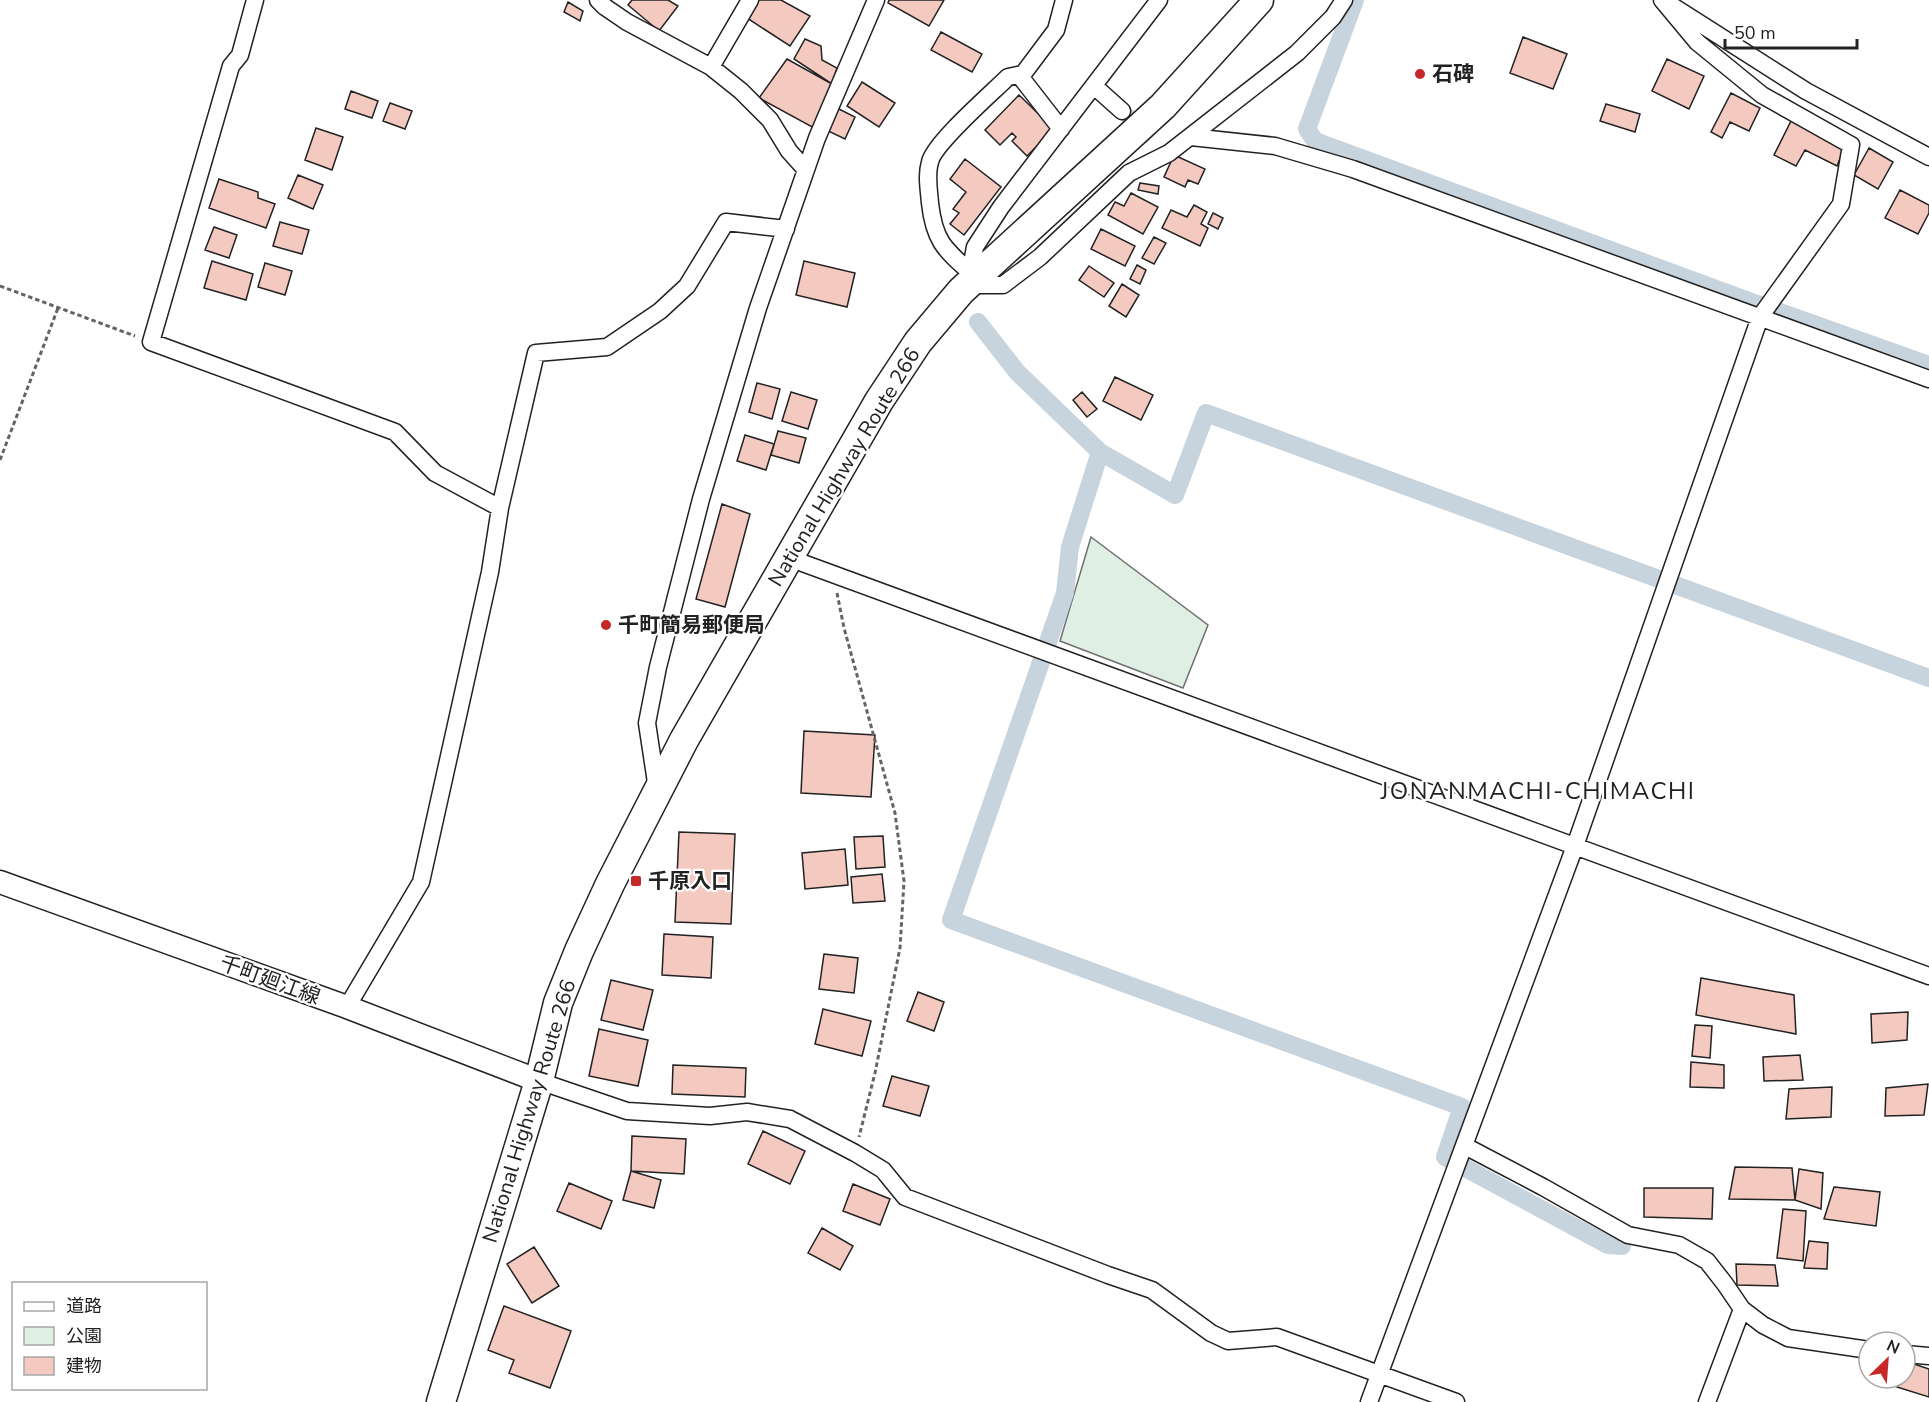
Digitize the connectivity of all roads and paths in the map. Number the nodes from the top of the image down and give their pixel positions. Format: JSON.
{"nodes":[{"id":1,"x":255,"y":0,"type":"edge"},
{"id":2,"x":598,"y":0,"type":"edge"},
{"id":3,"x":750,"y":0,"type":"edge"},
{"id":4,"x":876,"y":0,"type":"edge"},
{"id":5,"x":1064,"y":0,"type":"edge"},
{"id":6,"x":1159,"y":0,"type":"edge"},
{"id":7,"x":1259,"y":0,"type":"edge"},
{"id":8,"x":1344,"y":0,"type":"edge"},
{"id":9,"x":1662,"y":0,"type":"edge"},
{"id":10,"x":711,"y":67,"type":"junction"},
{"id":11,"x":1019,"y":75,"type":"junction"},
{"id":12,"x":1094,"y":86,"type":"junction"},
{"id":13,"x":1122,"y":111,"type":"tunnel mouth"},
{"id":14,"x":1061,"y":129,"type":"junction"},
{"id":15,"x":1191,"y":137,"type":"junction"},
{"id":16,"x":1929,"y":157,"type":"edge"},
{"id":17,"x":806,"y":170,"type":"junction"},
{"id":18,"x":786,"y":229,"type":"junction"},
{"id":19,"x":969,"y":278,"type":"junction"},
{"id":20,"x":0,"y":286,"type":"edge"},
{"id":21,"x":58,"y":308,"type":"junction"},
{"id":22,"x":1760,"y":317,"type":"junction"},
{"id":23,"x":151,"y":342,"type":"junction"},
{"id":24,"x":1929,"y":379,"type":"edge"},
{"id":25,"x":0,"y":460,"type":"edge"},
{"id":26,"x":500,"y":508,"type":"junction"},
{"id":27,"x":789,"y":558,"type":"junction"},
{"id":28,"x":834,"y":576,"type":"junction"},
{"id":29,"x":658,"y":789,"type":"junction"},
{"id":30,"x":1575,"y":846,"type":"junction"},
{"id":31,"x":0,"y":882,"type":"edge"},
{"id":32,"x":1929,"y":976,"type":"edge"},
{"id":33,"x":346,"y":1007,"type":"junction"},
{"id":34,"x":539,"y":1081,"type":"junction"},
{"id":35,"x":1464,"y":1146,"type":"junction"},
{"id":36,"x":855,"y":1153,"type":"junction"},
{"id":37,"x":1742,"y":1309,"type":"junction"},
{"id":38,"x":1857,"y":1348,"type":"edge"},
{"id":39,"x":1379,"y":1373,"type":"junction"},
{"id":40,"x":441,"y":1402,"type":"edge"},
{"id":41,"x":1369,"y":1402,"type":"edge"},
{"id":42,"x":1456,"y":1402,"type":"edge"},
{"id":43,"x":1707,"y":1402,"type":"edge"}],
"edges":[{"from":1,"to":23,"type":"street"},
{"from":2,"to":10,"type":"street"},
{"from":3,"to":10,"type":"street"},
{"from":4,"to":17,"type":"street"},
{"from":5,"to":11,"type":"street"},
{"from":6,"to":12,"type":"street"},
{"from":7,"to":19,"type":"highway","name":"National Highway Route 266"},
{"from":8,"to":15,"type":"street"},
{"from":9,"to":16,"type":"street"},
{"from":9,"to":22,"type":"street"},
{"from":10,"to":17,"type":"street"},
{"from":11,"to":14,"type":"street"},
{"from":11,"to":19,"type":"street"},
{"from":12,"to":13,"type":"street"},
{"from":12,"to":14,"type":"street"},
{"from":14,"to":19,"type":"street"},
{"from":15,"to":19,"type":"street"},
{"from":15,"to":22,"type":"street"},
{"from":17,"to":18,"type":"street"},
{"from":18,"to":26,"type":"street"},
{"from":18,"to":29,"type":"street"},
{"from":19,"to":27,"type":"highway","name":"National Highway Route 266"},
{"from":20,"to":21,"type":"path"},
{"from":21,"to":23,"type":"path"},
{"from":21,"to":25,"type":"path"},
{"from":22,"to":24,"type":"street"},
{"from":22,"to":30,"type":"street"},
{"from":23,"to":26,"type":"street"},
{"from":26,"to":33,"type":"street"},
{"from":27,"to":28,"type":"street"},
{"from":27,"to":29,"type":"highway","name":"National Highway Route 266"},
{"from":28,"to":30,"type":"street"},
{"from":28,"to":36,"type":"path"},
{"from":29,"to":34,"type":"highway","name":"National Highway Route 266"},
{"from":30,"to":32,"type":"street"},
{"from":30,"to":35,"type":"street"},
{"from":31,"to":33,"type":"main road","name":"千町廻江線"},
{"from":33,"to":34,"type":"main road","name":"千町廻江線"},
{"from":34,"to":36,"type":"street"},
{"from":34,"to":40,"type":"highway","name":"National Highway Route 266"},
{"from":35,"to":37,"type":"street"},
{"from":35,"to":39,"type":"street"},
{"from":36,"to":39,"type":"street"},
{"from":37,"to":38,"type":"street"},
{"from":37,"to":43,"type":"street"},
{"from":39,"to":41,"type":"street"},
{"from":39,"to":42,"type":"street"}]}
